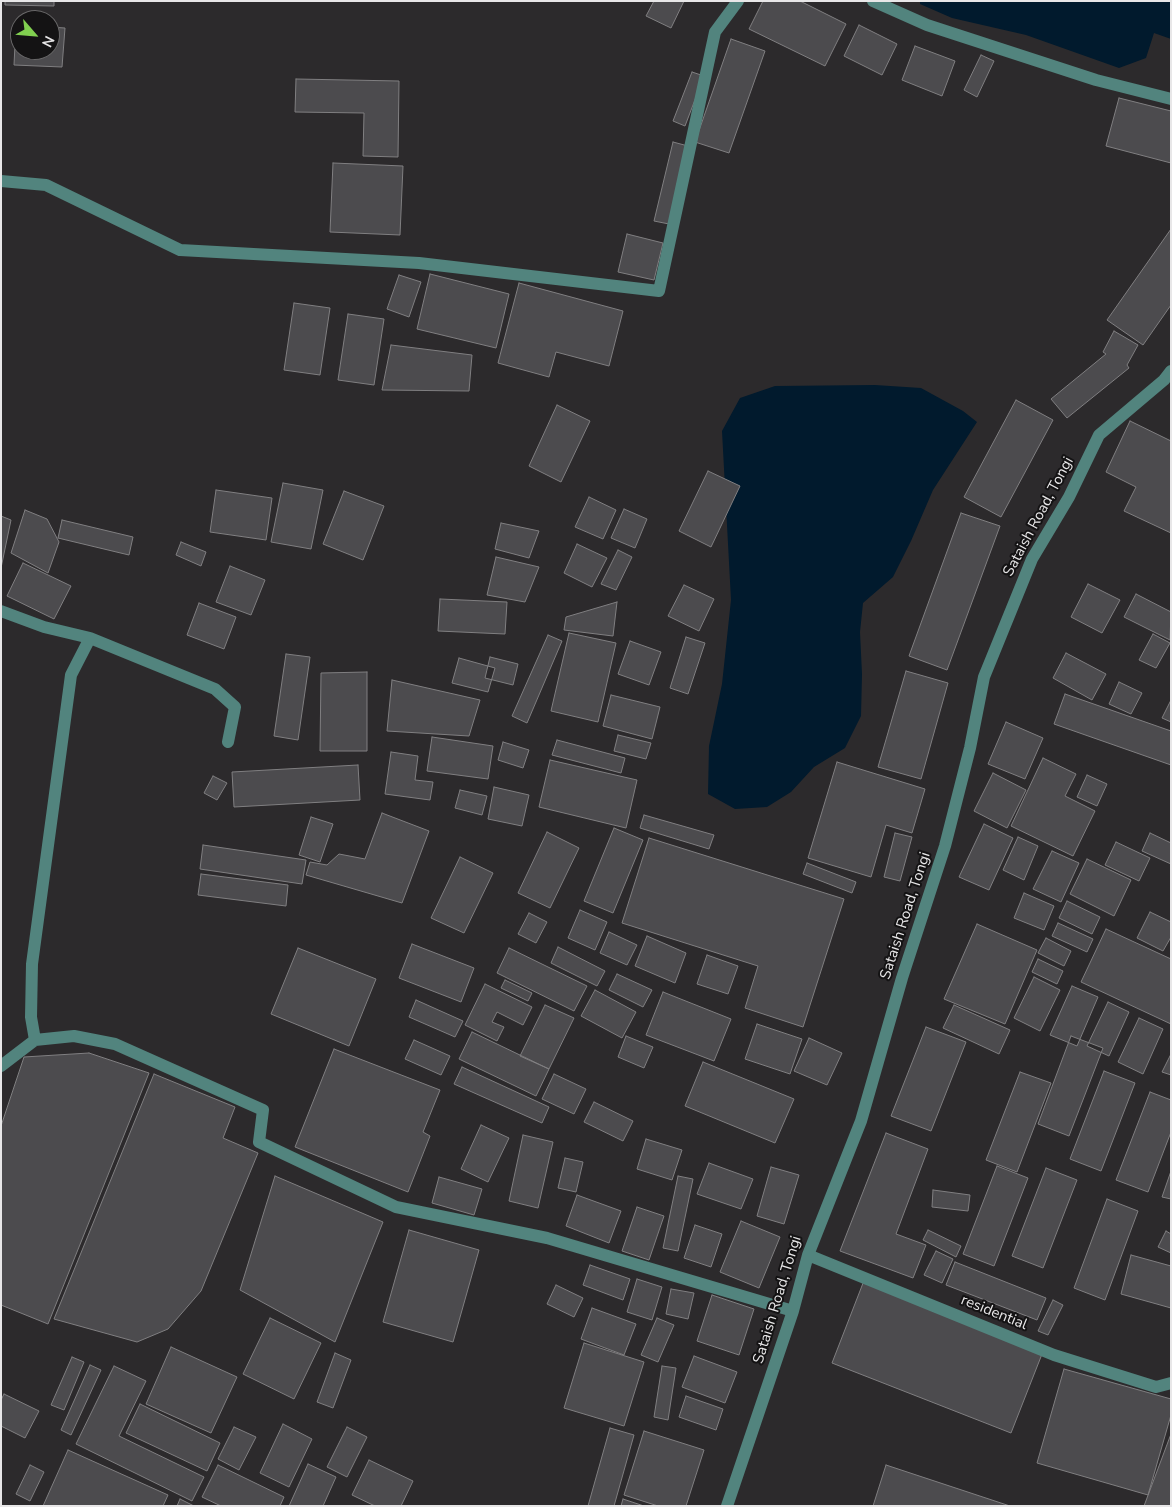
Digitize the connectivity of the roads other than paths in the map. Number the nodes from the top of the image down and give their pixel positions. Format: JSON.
{"nodes":[{"id":1,"x":738,"y":1,"type":"edge"},
{"id":2,"x":873,"y":1,"type":"edge"},
{"id":3,"x":1171,"y":99,"type":"edge"},
{"id":4,"x":1,"y":182,"type":"edge"},
{"id":5,"x":1171,"y":371,"type":"edge"},
{"id":6,"x":1,"y":611,"type":"edge"},
{"id":7,"x":90,"y":638,"type":"junction"},
{"id":8,"x":228,"y":742,"type":"dead end"},
{"id":9,"x":35,"y":1040,"type":"junction"},
{"id":10,"x":1,"y":1066,"type":"edge"},
{"id":11,"x":808,"y":1254,"type":"junction"},
{"id":12,"x":793,"y":1311,"type":"junction"},
{"id":13,"x":1171,"y":1383,"type":"edge"},
{"id":14,"x":727,"y":1506,"type":"edge"}],
"edges":[{"from":1,"to":4,"type":"street"},
{"from":2,"to":3,"type":"street"},
{"from":5,"to":11,"type":"street","name":"Sataish Road, Tongi"},
{"from":6,"to":7,"type":"street"},
{"from":7,"to":8,"type":"street"},
{"from":7,"to":9,"type":"street"},
{"from":9,"to":10,"type":"street"},
{"from":9,"to":12,"type":"street"},
{"from":11,"to":12,"type":"street","name":"Sataish Road, Tongi"},
{"from":11,"to":13,"type":"street","name":"residential"},
{"from":12,"to":14,"type":"street","name":"Sataish Road, Tongi"}]}
